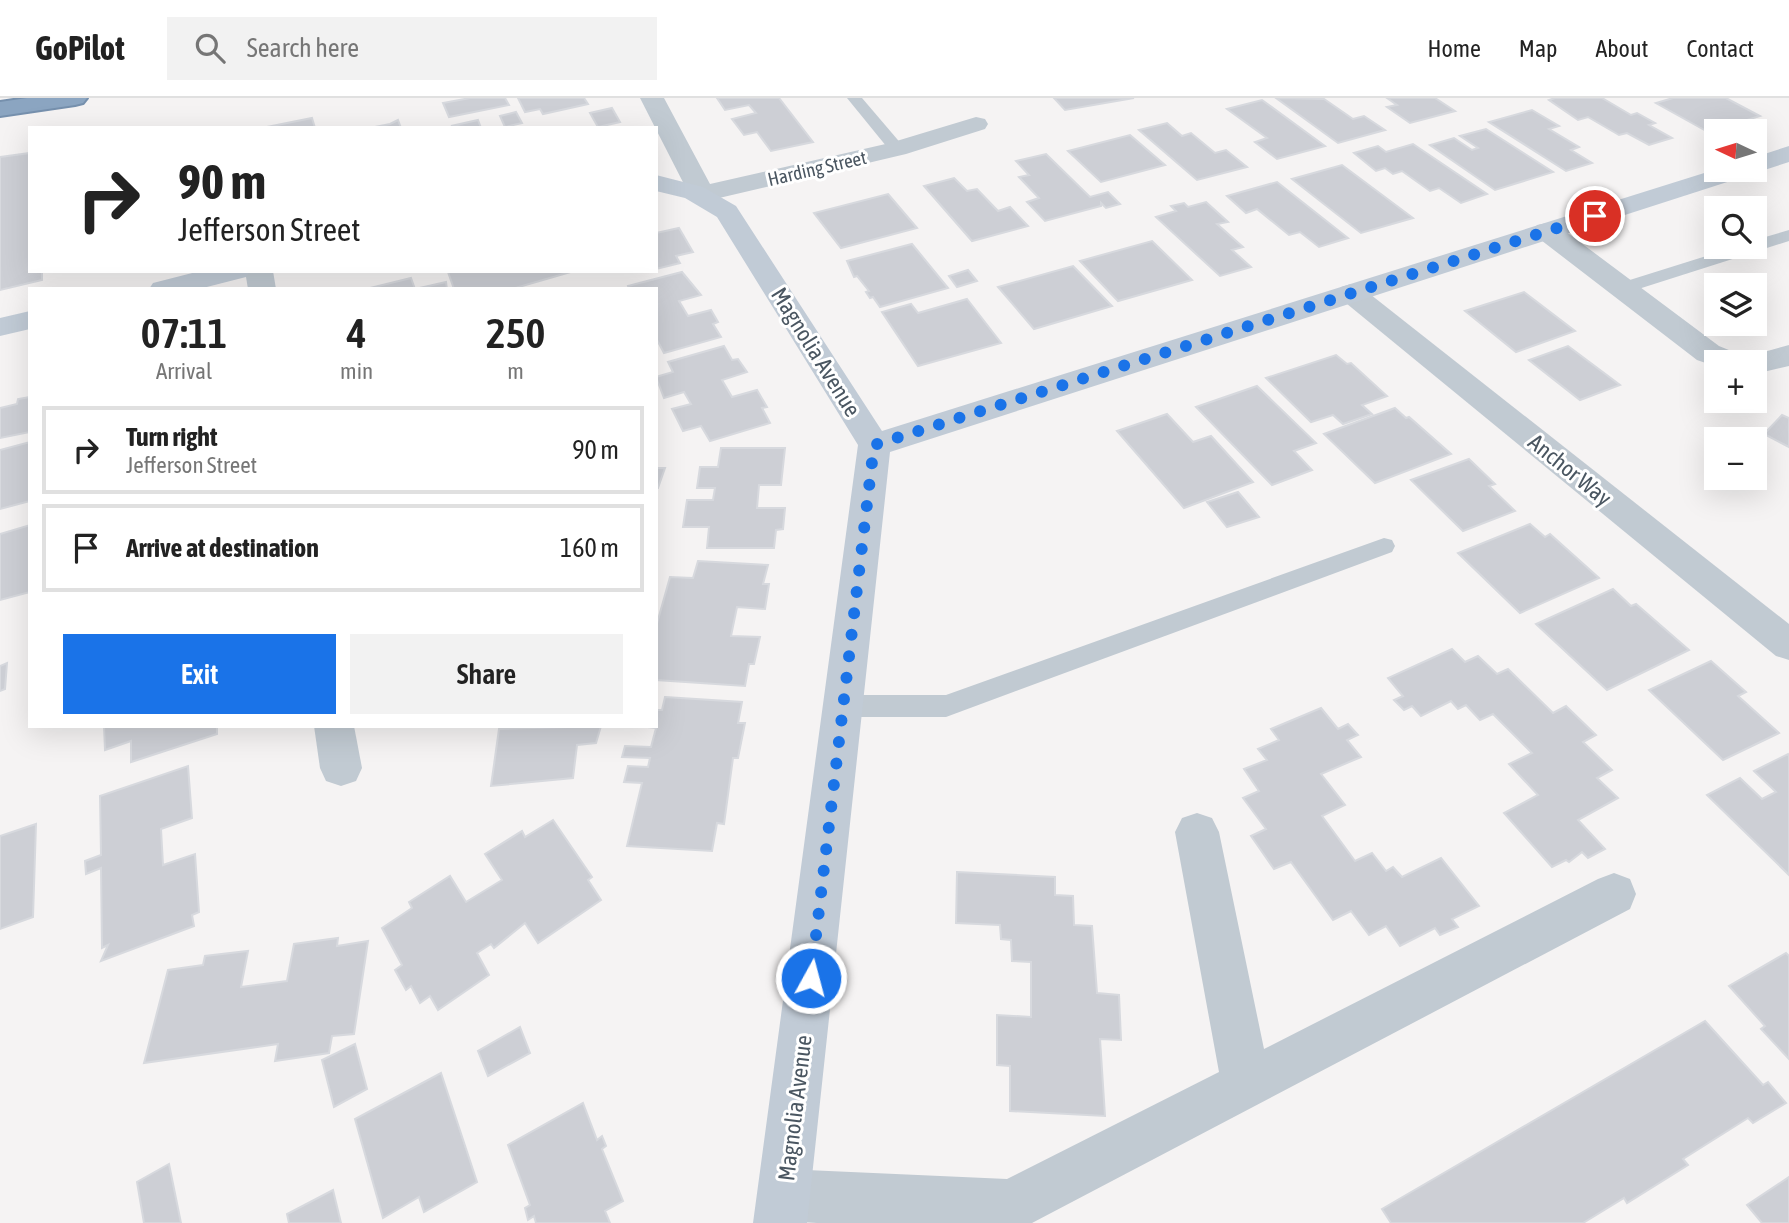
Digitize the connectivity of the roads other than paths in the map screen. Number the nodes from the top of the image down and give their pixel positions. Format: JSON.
{"nodes":[{"id":1,"x":75,"y":98,"type":"edge"},
{"id":2,"x":652,"y":98,"type":"edge"},
{"id":3,"x":854,"y":98,"type":"edge"},
{"id":4,"x":0,"y":109,"type":"edge"},
{"id":5,"x":976,"y":124,"type":"dead end"},
{"id":6,"x":897,"y":149,"type":"junction"},
{"id":7,"x":1789,"y":154,"type":"edge"},
{"id":8,"x":1768,"y":161,"type":"edge"},
{"id":9,"x":1704,"y":182,"type":"edge"},
{"id":10,"x":658,"y":183,"type":"edge"},
{"id":11,"x":702,"y":194,"type":"junction"},
{"id":12,"x":1547,"y":231,"type":"junction"},
{"id":13,"x":1789,"y":235,"type":"edge"},
{"id":14,"x":1767,"y":242,"type":"edge"},
{"id":15,"x":1713,"y":259,"type":"edge"},
{"id":16,"x":228,"y":273,"type":"edge"},
{"id":17,"x":171,"y":287,"type":"edge"},
{"id":18,"x":1623,"y":288,"type":"junction"},
{"id":19,"x":1352,"y":293,"type":"junction"},
{"id":20,"x":28,"y":320,"type":"edge"},
{"id":21,"x":0,"y":327,"type":"edge"},
{"id":22,"x":1704,"y":350,"type":"edge"},
{"id":23,"x":1789,"y":355,"type":"edge"},
{"id":24,"x":1767,"y":362,"type":"edge"},
{"id":25,"x":874,"y":445,"type":"junction"},
{"id":26,"x":1384,"y":547,"type":"dead end"},
{"id":27,"x":1789,"y":645,"type":"edge"},
{"id":28,"x":845,"y":706,"type":"junction"},
{"id":29,"x":334,"y":728,"type":"edge"},
{"id":30,"x":341,"y":768,"type":"dead end"},
{"id":31,"x":1197,"y":832,"type":"dead end"},
{"id":32,"x":1614,"y":894,"type":"dead end"},
{"id":33,"x":1246,"y":1084,"type":"junction"},
{"id":34,"x":782,"y":1209,"type":"edge"}],
"edges":[{"from":1,"to":4,"type":"highway"},
{"from":2,"to":11,"type":"street","name":"Magnolia Avenue"},
{"from":3,"to":6,"type":"lane"},
{"from":5,"to":6,"type":"street","name":"Harding Street"},
{"from":6,"to":11,"type":"street","name":"Harding Street"},
{"from":7,"to":8,"type":"main road"},
{"from":9,"to":12,"type":"main road"},
{"from":10,"to":11,"type":"main road","name":"Harding Street"},
{"from":11,"to":25,"type":"main road","name":"Magnolia Avenue"},
{"from":12,"to":18,"type":"street"},
{"from":12,"to":19,"type":"main road"},
{"from":13,"to":14,"type":"lane"},
{"from":15,"to":18,"type":"lane"},
{"from":16,"to":17,"type":"main road"},
{"from":18,"to":22,"type":"street"},
{"from":19,"to":25,"type":"main road"},
{"from":19,"to":27,"type":"street","name":"Anchor Way"},
{"from":20,"to":21,"type":"main road"},
{"from":23,"to":24,"type":"street"},
{"from":25,"to":28,"type":"main road","name":"Magnolia Avenue"},
{"from":26,"to":28,"type":"lane"},
{"from":28,"to":34,"type":"main road","name":"Magnolia Avenue"},
{"from":29,"to":30,"type":"street"},
{"from":31,"to":33,"type":"street"},
{"from":32,"to":33,"type":"street"},
{"from":33,"to":34,"type":"street"}]}
